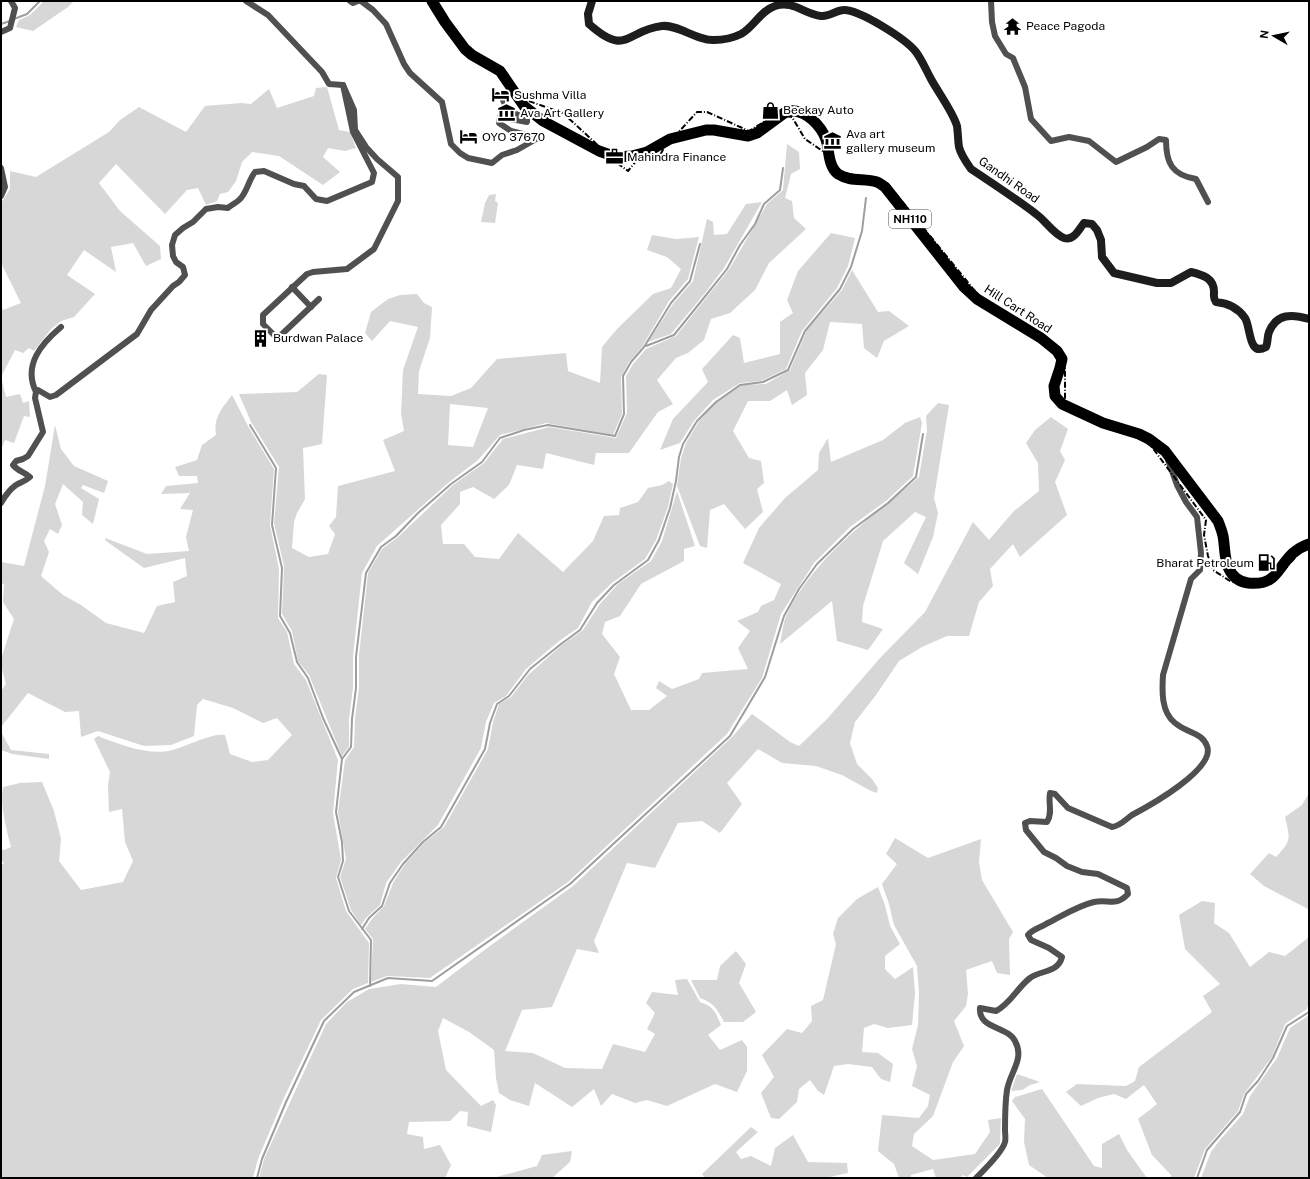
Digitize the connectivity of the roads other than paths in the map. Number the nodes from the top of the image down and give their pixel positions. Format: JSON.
{"nodes":[{"id":1,"x":11,"y":1,"type":"edge"},
{"id":2,"x":246,"y":1,"type":"edge"},
{"id":3,"x":350,"y":1,"type":"edge"},
{"id":4,"x":358,"y":1,"type":"edge"},
{"id":5,"x":361,"y":1,"type":"edge"},
{"id":6,"x":432,"y":1,"type":"edge"},
{"id":7,"x":592,"y":1,"type":"edge"},
{"id":8,"x":991,"y":1,"type":"edge"},
{"id":9,"x":1,"y":32,"type":"edge"},
{"id":10,"x":343,"y":85,"type":"junction"},
{"id":11,"x":511,"y":88,"type":"junction"},
{"id":12,"x":1,"y":168,"type":"edge"},
{"id":13,"x":1,"y":196,"type":"edge"},
{"id":14,"x":1208,"y":202,"type":"dead end"},
{"id":15,"x":292,"y":288,"type":"junction"},
{"id":16,"x":319,"y":299,"type":"dead end"},
{"id":17,"x":311,"y":306,"type":"junction"},
{"id":18,"x":1309,"y":319,"type":"edge"},
{"id":19,"x":61,"y":327,"type":"dead end"},
{"id":20,"x":36,"y":392,"type":"junction"},
{"id":21,"x":1165,"y":451,"type":"junction"},
{"id":22,"x":1,"y":503,"type":"edge"},
{"id":23,"x":1309,"y":544,"type":"edge"},
{"id":24,"x":976,"y":1178,"type":"edge"}],
"edges":[{"from":1,"to":9,"type":"street"},
{"from":2,"to":10,"type":"street"},
{"from":3,"to":4,"type":"street"},
{"from":5,"to":11,"type":"street"},
{"from":6,"to":11,"type":"highway","name":"Hill Cart Road","number":"NH110"},
{"from":7,"to":18,"type":"main road","name":"Gandhi Road"},
{"from":8,"to":14,"type":"street"},
{"from":10,"to":15,"type":"street"},
{"from":10,"to":20,"type":"street"},
{"from":11,"to":21,"type":"highway","name":"Hill Cart Road","number":"NH110"},
{"from":12,"to":13,"type":"street"},
{"from":15,"to":17,"type":"street"},
{"from":15,"to":17,"type":"street"},
{"from":16,"to":17,"type":"street"},
{"from":19,"to":20,"type":"street"},
{"from":20,"to":22,"type":"street"},
{"from":21,"to":23,"type":"highway","name":"Hill Cart Road","number":"NH110"},
{"from":21,"to":24,"type":"street"}]}
